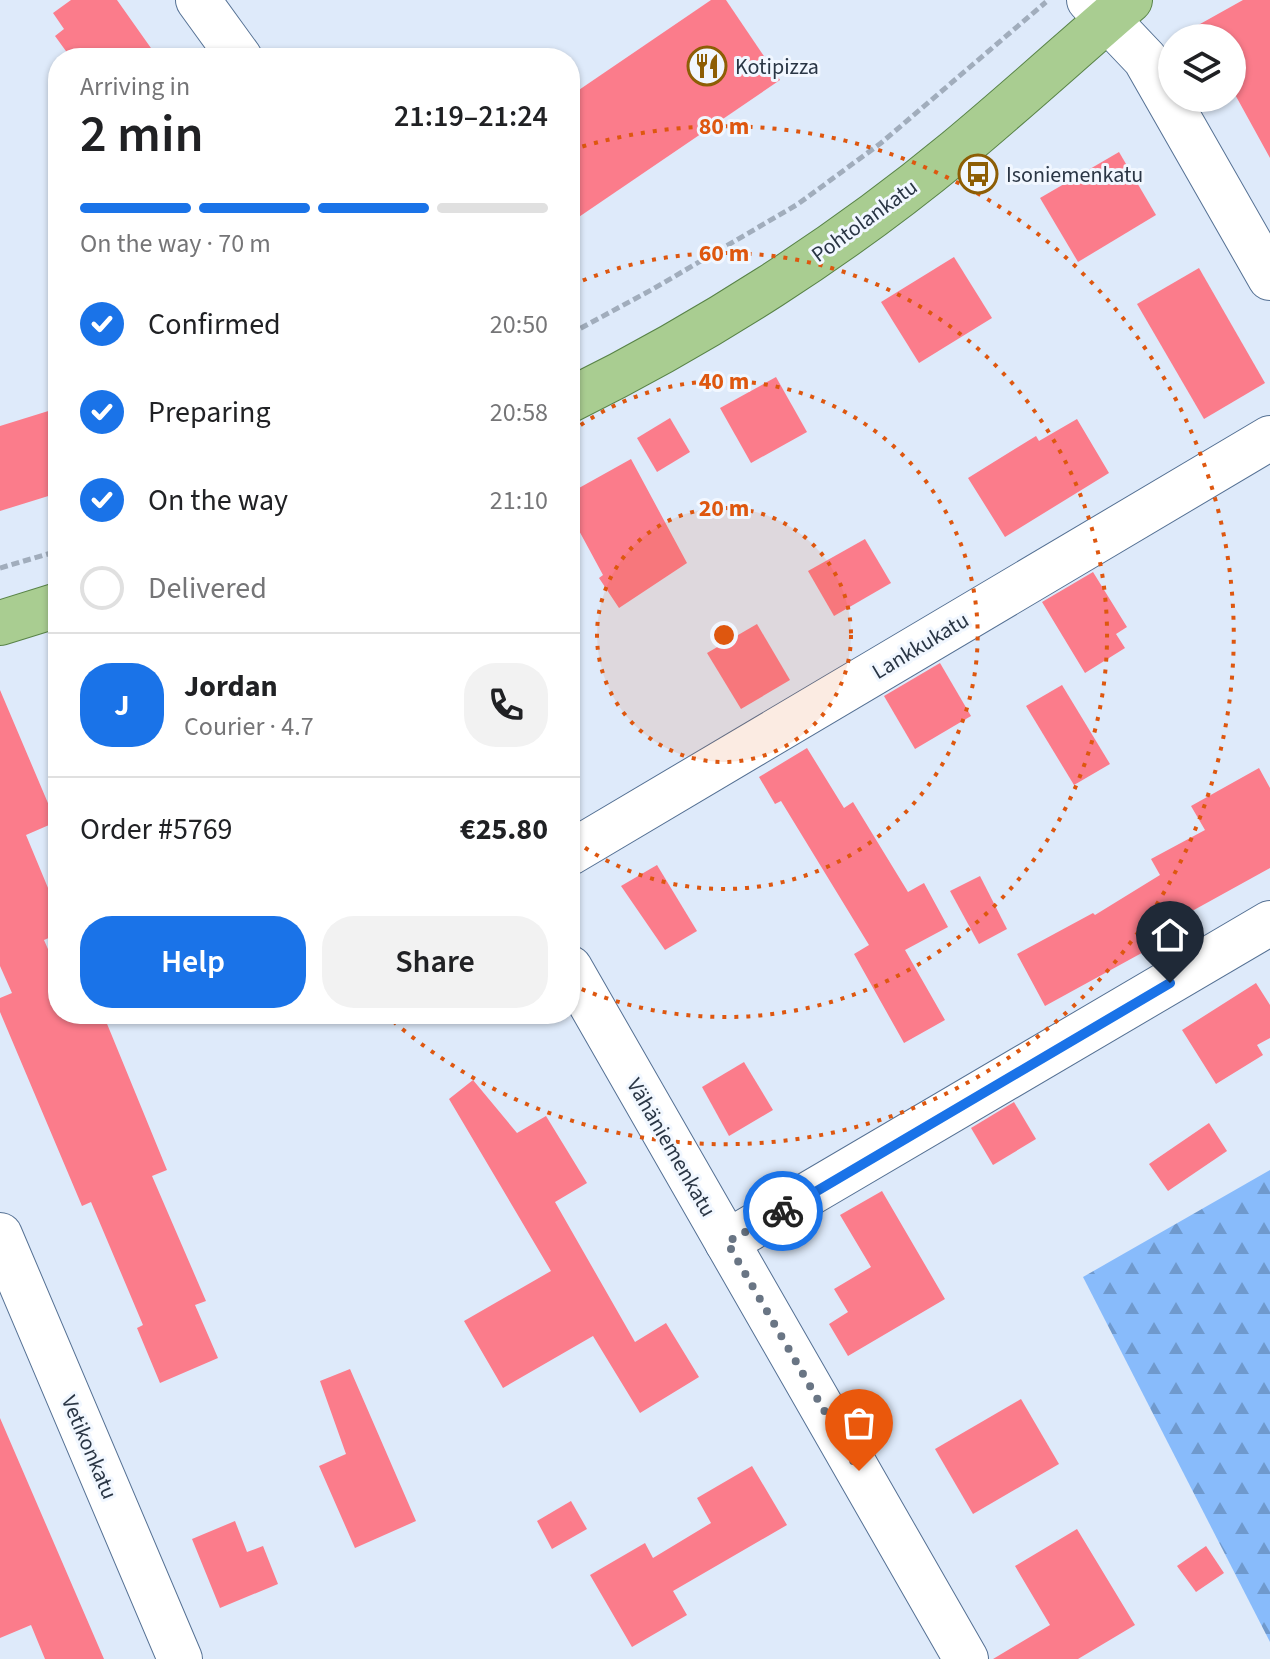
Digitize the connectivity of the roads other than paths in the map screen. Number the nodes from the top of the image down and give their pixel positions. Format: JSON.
{"nodes":[{"id":1,"x":198,"y":0,"type":"edge"},
{"id":2,"x":1109,"y":6,"type":"edge"},
{"id":3,"x":233,"y":48,"type":"edge"},
{"id":4,"x":1270,"y":278,"type":"edge"},
{"id":5,"x":580,"y":395,"type":"edge"},
{"id":6,"x":1270,"y":438,"type":"edge"},
{"id":7,"x":48,"y":608,"type":"edge"},
{"id":8,"x":0,"y":623,"type":"edge"},
{"id":9,"x":580,"y":847,"type":"edge"},
{"id":10,"x":1270,"y":923,"type":"edge"},
{"id":11,"x":580,"y":985,"type":"edge"},
{"id":12,"x":0,"y":1235,"type":"edge"},
{"id":13,"x":727,"y":1242,"type":"junction"},
{"id":14,"x":180,"y":1659,"type":"edge"},
{"id":15,"x":966,"y":1659,"type":"edge"}],
"edges":[{"from":1,"to":3,"type":"street"},
{"from":2,"to":4,"type":"street"},
{"from":2,"to":5,"type":"main road","name":"Pohtolankatu"},
{"from":6,"to":9,"type":"street","name":"Lankkukatu"},
{"from":7,"to":8,"type":"main road"},
{"from":10,"to":13,"type":"street"},
{"from":11,"to":13,"type":"street","name":"Vähäniemenkatu"},
{"from":12,"to":14,"type":"street","name":"Vetikonkatu"},
{"from":13,"to":15,"type":"street","name":"Vähäniemenkatu"}]}
